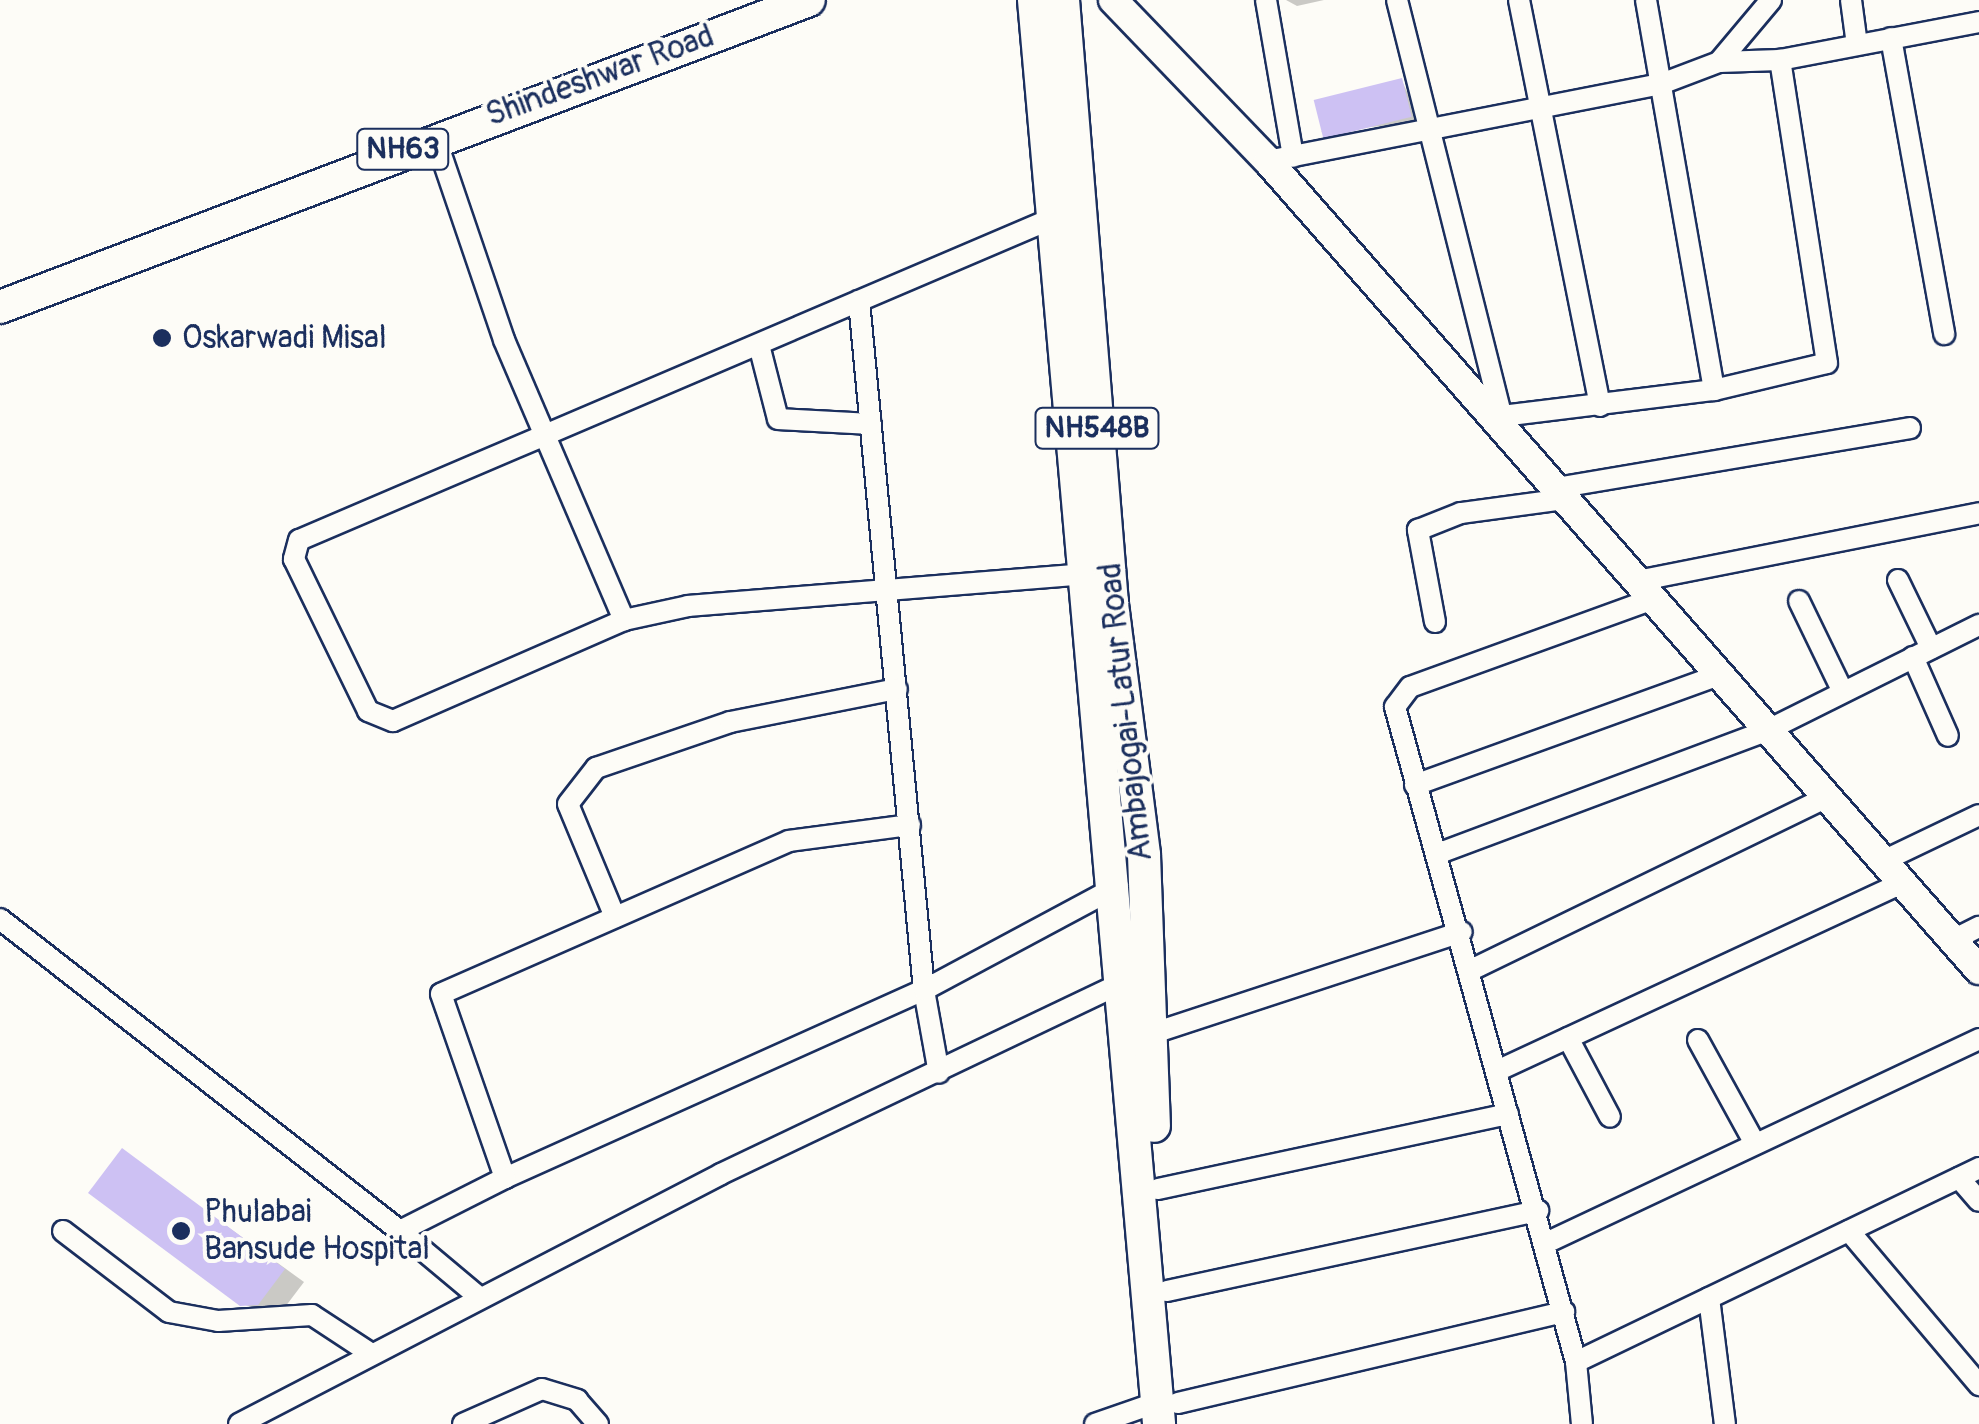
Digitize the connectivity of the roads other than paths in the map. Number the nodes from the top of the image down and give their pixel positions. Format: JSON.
{"nodes":[{"id":1,"x":809,"y":0,"type":"edge"},
{"id":2,"x":1034,"y":0,"type":"edge"},
{"id":3,"x":1063,"y":0,"type":"edge"},
{"id":4,"x":1113,"y":0,"type":"edge"},
{"id":5,"x":1266,"y":0,"type":"edge"},
{"id":6,"x":1397,"y":0,"type":"edge"},
{"id":7,"x":1519,"y":0,"type":"edge"},
{"id":8,"x":1646,"y":0,"type":"edge"},
{"id":9,"x":1771,"y":0,"type":"edge"},
{"id":10,"x":1850,"y":0,"type":"edge"},
{"id":11,"x":1979,"y":22,"type":"edge"},
{"id":12,"x":1891,"y":38,"type":"junction"},
{"id":13,"x":1857,"y":44,"type":"junction"},
{"id":14,"x":1780,"y":60,"type":"junction"},
{"id":15,"x":1719,"y":62,"type":"junction"},
{"id":16,"x":1661,"y":84,"type":"junction"},
{"id":17,"x":1540,"y":109,"type":"junction"},
{"id":18,"x":1425,"y":132,"type":"junction"},
{"id":19,"x":435,"y":136,"type":"junction"},
{"id":20,"x":1280,"y":159,"type":"junction"},
{"id":21,"x":1063,"y":214,"type":"junction"},
{"id":22,"x":859,"y":301,"type":"junction"},
{"id":23,"x":0,"y":307,"type":"edge"},
{"id":24,"x":1944,"y":334,"type":"dead end"},
{"id":25,"x":758,"y":344,"type":"junction"},
{"id":26,"x":1714,"y":390,"type":"junction"},
{"id":27,"x":1600,"y":406,"type":"junction"},
{"id":28,"x":871,"y":424,"type":"junction"},
{"id":29,"x":1504,"y":424,"type":"junction"},
{"id":30,"x":1910,"y":428,"type":"dead end"},
{"id":31,"x":544,"y":437,"type":"junction"},
{"id":32,"x":1560,"y":494,"type":"junction"},
{"id":33,"x":1979,"y":513,"type":"edge"},
{"id":34,"x":1083,"y":574,"type":"junction"},
{"id":35,"x":1898,"y":580,"type":"dead end"},
{"id":36,"x":1645,"y":590,"type":"junction"},
{"id":37,"x":888,"y":591,"type":"junction"},
{"id":38,"x":1799,"y":600,"type":"dead end"},
{"id":39,"x":624,"y":620,"type":"junction"},
{"id":40,"x":1435,"y":622,"type":"dead end"},
{"id":41,"x":1979,"y":624,"type":"edge"},
{"id":42,"x":1922,"y":652,"type":"junction"},
{"id":43,"x":1719,"y":675,"type":"junction"},
{"id":44,"x":897,"y":690,"type":"junction"},
{"id":45,"x":1843,"y":692,"type":"junction"},
{"id":46,"x":1768,"y":730,"type":"junction"},
{"id":47,"x":1948,"y":736,"type":"dead end"},
{"id":48,"x":1415,"y":785,"type":"junction"},
{"id":49,"x":1827,"y":798,"type":"junction"},
{"id":50,"x":1979,"y":815,"type":"edge"},
{"id":51,"x":910,"y":824,"type":"junction"},
{"id":52,"x":1437,"y":854,"type":"junction"},
{"id":53,"x":1883,"y":861,"type":"junction"},
{"id":54,"x":1902,"y":883,"type":"junction"},
{"id":55,"x":1130,"y":886,"type":"junction"},
{"id":56,"x":615,"y":917,"type":"junction"},
{"id":57,"x":0,"y":919,"type":"edge"},
{"id":58,"x":1979,"y":927,"type":"edge"},
{"id":59,"x":1462,"y":932,"type":"junction"},
{"id":60,"x":1952,"y":940,"type":"junction"},
{"id":61,"x":1472,"y":970,"type":"junction"},
{"id":62,"x":1979,"y":970,"type":"edge"},
{"id":63,"x":1120,"y":984,"type":"junction"},
{"id":64,"x":924,"y":990,"type":"junction"},
{"id":65,"x":1151,"y":1034,"type":"junction"},
{"id":66,"x":1568,"y":1038,"type":"junction"},
{"id":67,"x":1979,"y":1039,"type":"edge"},
{"id":68,"x":1698,"y":1040,"type":"dead end"},
{"id":69,"x":1499,"y":1070,"type":"junction"},
{"id":70,"x":939,"y":1072,"type":"junction"},
{"id":71,"x":1508,"y":1114,"type":"junction"},
{"id":72,"x":1610,"y":1117,"type":"dead end"},
{"id":73,"x":1754,"y":1142,"type":"junction"},
{"id":74,"x":1979,"y":1168,"type":"edge"},
{"id":75,"x":506,"y":1178,"type":"junction"},
{"id":76,"x":1958,"y":1178,"type":"junction"},
{"id":77,"x":1158,"y":1189,"type":"junction"},
{"id":78,"x":1979,"y":1201,"type":"edge"},
{"id":79,"x":1538,"y":1211,"type":"junction"},
{"id":80,"x":63,"y":1231,"type":"dead end"},
{"id":81,"x":400,"y":1231,"type":"junction"},
{"id":82,"x":1848,"y":1231,"type":"junction"},
{"id":83,"x":1546,"y":1243,"type":"junction"},
{"id":84,"x":1168,"y":1291,"type":"junction"},
{"id":85,"x":479,"y":1297,"type":"junction"},
{"id":86,"x":1709,"y":1298,"type":"junction"},
{"id":87,"x":1564,"y":1312,"type":"junction"},
{"id":88,"x":370,"y":1354,"type":"junction"},
{"id":89,"x":1576,"y":1362,"type":"junction"},
{"id":90,"x":1979,"y":1385,"type":"edge"},
{"id":91,"x":1169,"y":1413,"type":"edge"},
{"id":92,"x":590,"y":1422,"type":"edge"},
{"id":93,"x":239,"y":1424,"type":"edge"},
{"id":94,"x":463,"y":1424,"type":"edge"},
{"id":95,"x":1095,"y":1424,"type":"edge"},
{"id":96,"x":1582,"y":1424,"type":"edge"},
{"id":97,"x":1725,"y":1424,"type":"edge"}],
"edges":[{"from":1,"to":19,"type":"highway","name":"Shindeshwar Road","number":"NH63"},
{"from":2,"to":21,"type":"highway","number":"NH548B"},
{"from":3,"to":21,"type":"highway","name":"Ambajogai-Latur Road","number":"NH548B"},
{"from":4,"to":20,"type":"main road"},
{"from":5,"to":20,"type":"street"},
{"from":6,"to":18,"type":"street"},
{"from":7,"to":17,"type":"street"},
{"from":8,"to":16,"type":"street"},
{"from":9,"to":15,"type":"street"},
{"from":10,"to":13,"type":"street"},
{"from":11,"to":12,"type":"street"},
{"from":12,"to":13,"type":"street"},
{"from":12,"to":24,"type":"street"},
{"from":13,"to":14,"type":"street"},
{"from":14,"to":15,"type":"street"},
{"from":14,"to":26,"type":"street"},
{"from":15,"to":16,"type":"street"},
{"from":16,"to":17,"type":"street"},
{"from":16,"to":26,"type":"street"},
{"from":17,"to":18,"type":"street"},
{"from":17,"to":27,"type":"street"},
{"from":18,"to":20,"type":"street"},
{"from":18,"to":29,"type":"street"},
{"from":19,"to":23,"type":"highway","name":"Shindeshwar Road","number":"NH63"},
{"from":19,"to":31,"type":"street"},
{"from":20,"to":29,"type":"main road"},
{"from":21,"to":22,"type":"street"},
{"from":21,"to":34,"type":"highway","number":"NH548B"},
{"from":21,"to":55,"type":"highway","name":"Ambajogai-Latur Road","number":"NH548B"},
{"from":22,"to":25,"type":"street"},
{"from":22,"to":28,"type":"street"},
{"from":25,"to":28,"type":"street"},
{"from":25,"to":31,"type":"street"},
{"from":26,"to":27,"type":"street"},
{"from":27,"to":29,"type":"street"},
{"from":28,"to":37,"type":"street"},
{"from":29,"to":32,"type":"main road"},
{"from":30,"to":32,"type":"street"},
{"from":31,"to":39,"type":"street"},
{"from":31,"to":39,"type":"street"},
{"from":32,"to":36,"type":"main road"},
{"from":32,"to":40,"type":"street"},
{"from":33,"to":36,"type":"street"},
{"from":34,"to":37,"type":"street"},
{"from":34,"to":55,"type":"highway","number":"NH548B"},
{"from":35,"to":42,"type":"street"},
{"from":36,"to":43,"type":"main road"},
{"from":36,"to":48,"type":"street"},
{"from":37,"to":39,"type":"street"},
{"from":37,"to":44,"type":"street"},
{"from":38,"to":45,"type":"street"},
{"from":41,"to":42,"type":"street"},
{"from":42,"to":45,"type":"street"},
{"from":42,"to":47,"type":"street"},
{"from":43,"to":46,"type":"main road"},
{"from":43,"to":48,"type":"street"},
{"from":44,"to":51,"type":"street"},
{"from":44,"to":56,"type":"street"},
{"from":45,"to":46,"type":"street"},
{"from":46,"to":49,"type":"main road"},
{"from":46,"to":52,"type":"street"},
{"from":48,"to":52,"type":"street"},
{"from":49,"to":53,"type":"main road"},
{"from":49,"to":61,"type":"street"},
{"from":50,"to":53,"type":"street"},
{"from":51,"to":56,"type":"street"},
{"from":51,"to":64,"type":"street"},
{"from":52,"to":59,"type":"street"},
{"from":53,"to":54,"type":"main road"},
{"from":54,"to":60,"type":"main road"},
{"from":54,"to":66,"type":"street"},
{"from":55,"to":63,"type":"highway","number":"NH548B"},
{"from":55,"to":64,"type":"street"},
{"from":55,"to":65,"type":"highway","name":"Ambajogai-Latur Road","number":"NH548B"},
{"from":56,"to":75,"type":"street"},
{"from":57,"to":81,"type":"street"},
{"from":58,"to":60,"type":"street"},
{"from":59,"to":61,"type":"street"},
{"from":59,"to":65,"type":"street"},
{"from":60,"to":62,"type":"main road"},
{"from":61,"to":69,"type":"street"},
{"from":63,"to":70,"type":"street"},
{"from":63,"to":91,"type":"highway","number":"NH548B"},
{"from":64,"to":70,"type":"street"},
{"from":64,"to":75,"type":"street"},
{"from":65,"to":77,"type":"highway","name":"Ambajogai-Latur Road","number":"NH548B"},
{"from":66,"to":69,"type":"street"},
{"from":66,"to":72,"type":"street"},
{"from":67,"to":73,"type":"street"},
{"from":68,"to":73,"type":"street"},
{"from":69,"to":71,"type":"street"},
{"from":70,"to":85,"type":"street"},
{"from":71,"to":77,"type":"street"},
{"from":71,"to":79,"type":"street"},
{"from":73,"to":83,"type":"street"},
{"from":74,"to":76,"type":"street"},
{"from":75,"to":81,"type":"street"},
{"from":76,"to":78,"type":"street"},
{"from":76,"to":82,"type":"street"},
{"from":77,"to":84,"type":"highway","name":"Ambajogai-Latur Road","number":"NH548B"},
{"from":79,"to":83,"type":"street"},
{"from":79,"to":84,"type":"street"},
{"from":80,"to":88,"type":"street"},
{"from":81,"to":85,"type":"street"},
{"from":82,"to":86,"type":"street"},
{"from":82,"to":90,"type":"street"},
{"from":83,"to":87,"type":"street"},
{"from":84,"to":91,"type":"highway","name":"Ambajogai-Latur Road","number":"NH548B"},
{"from":85,"to":88,"type":"street"},
{"from":86,"to":89,"type":"street"},
{"from":86,"to":97,"type":"street"},
{"from":87,"to":89,"type":"street"},
{"from":87,"to":91,"type":"street"},
{"from":88,"to":93,"type":"street"},
{"from":89,"to":96,"type":"street"},
{"from":91,"to":95,"type":"street"},
{"from":92,"to":94,"type":"street"}]}
